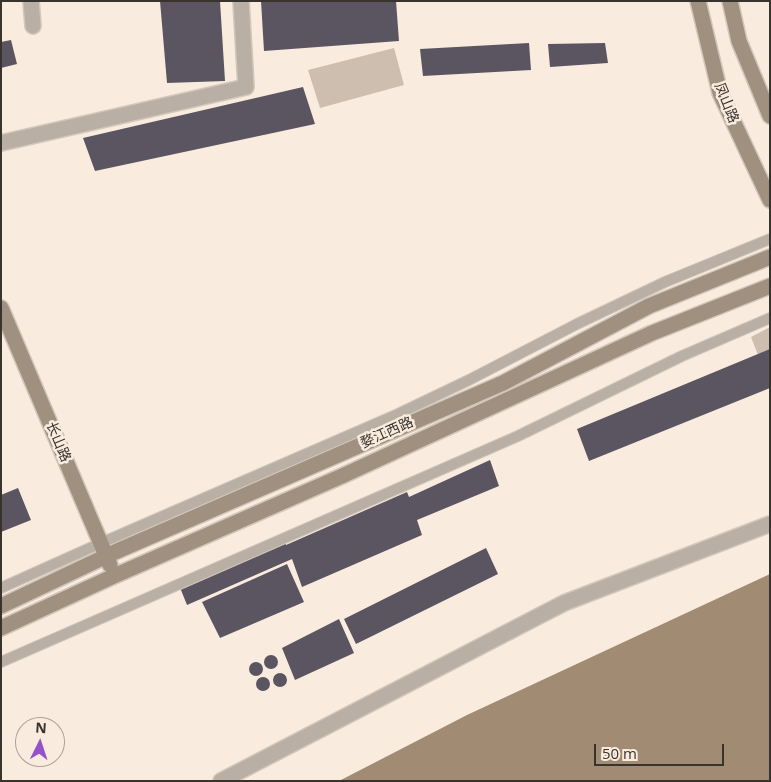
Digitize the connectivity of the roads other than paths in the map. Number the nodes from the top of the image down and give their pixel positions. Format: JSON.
{"nodes":[{"id":1,"x":31,"y":1,"type":"edge"},
{"id":2,"x":240,"y":1,"type":"edge"},
{"id":3,"x":698,"y":1,"type":"edge"},
{"id":4,"x":730,"y":1,"type":"edge"},
{"id":5,"x":33,"y":26,"type":"dead end"},
{"id":6,"x":770,"y":116,"type":"edge"},
{"id":7,"x":1,"y":143,"type":"edge"},
{"id":8,"x":770,"y":200,"type":"edge"},
{"id":9,"x":770,"y":239,"type":"edge"},
{"id":10,"x":770,"y":257,"type":"edge"},
{"id":11,"x":770,"y":286,"type":"edge"},
{"id":12,"x":1,"y":308,"type":"edge"},
{"id":13,"x":770,"y":318,"type":"edge"},
{"id":14,"x":770,"y":524,"type":"edge"},
{"id":15,"x":104,"y":549,"type":"junction"},
{"id":16,"x":114,"y":576,"type":"junction"},
{"id":17,"x":1,"y":588,"type":"edge"},
{"id":18,"x":1,"y":606,"type":"edge"},
{"id":19,"x":1,"y":628,"type":"edge"},
{"id":20,"x":1,"y":662,"type":"edge"},
{"id":21,"x":221,"y":781,"type":"edge"}],
"edges":[{"from":1,"to":5,"type":"street"},
{"from":2,"to":7,"type":"street"},
{"from":3,"to":8,"type":"main road","name":"凤山路"},
{"from":4,"to":6,"type":"main road"},
{"from":9,"to":15,"type":"lane"},
{"from":10,"to":15,"type":"main road","name":"婺江西路"},
{"from":11,"to":16,"type":"main road","name":"婺江西路"},
{"from":12,"to":15,"type":"main road","name":"长山路"},
{"from":13,"to":20,"type":"lane"},
{"from":14,"to":21,"type":"street"},
{"from":15,"to":16,"type":"main road","name":"长山路"},
{"from":15,"to":17,"type":"lane"},
{"from":15,"to":18,"type":"main road","name":"婺江西路"},
{"from":16,"to":19,"type":"main road","name":"婺江西路"}]}
